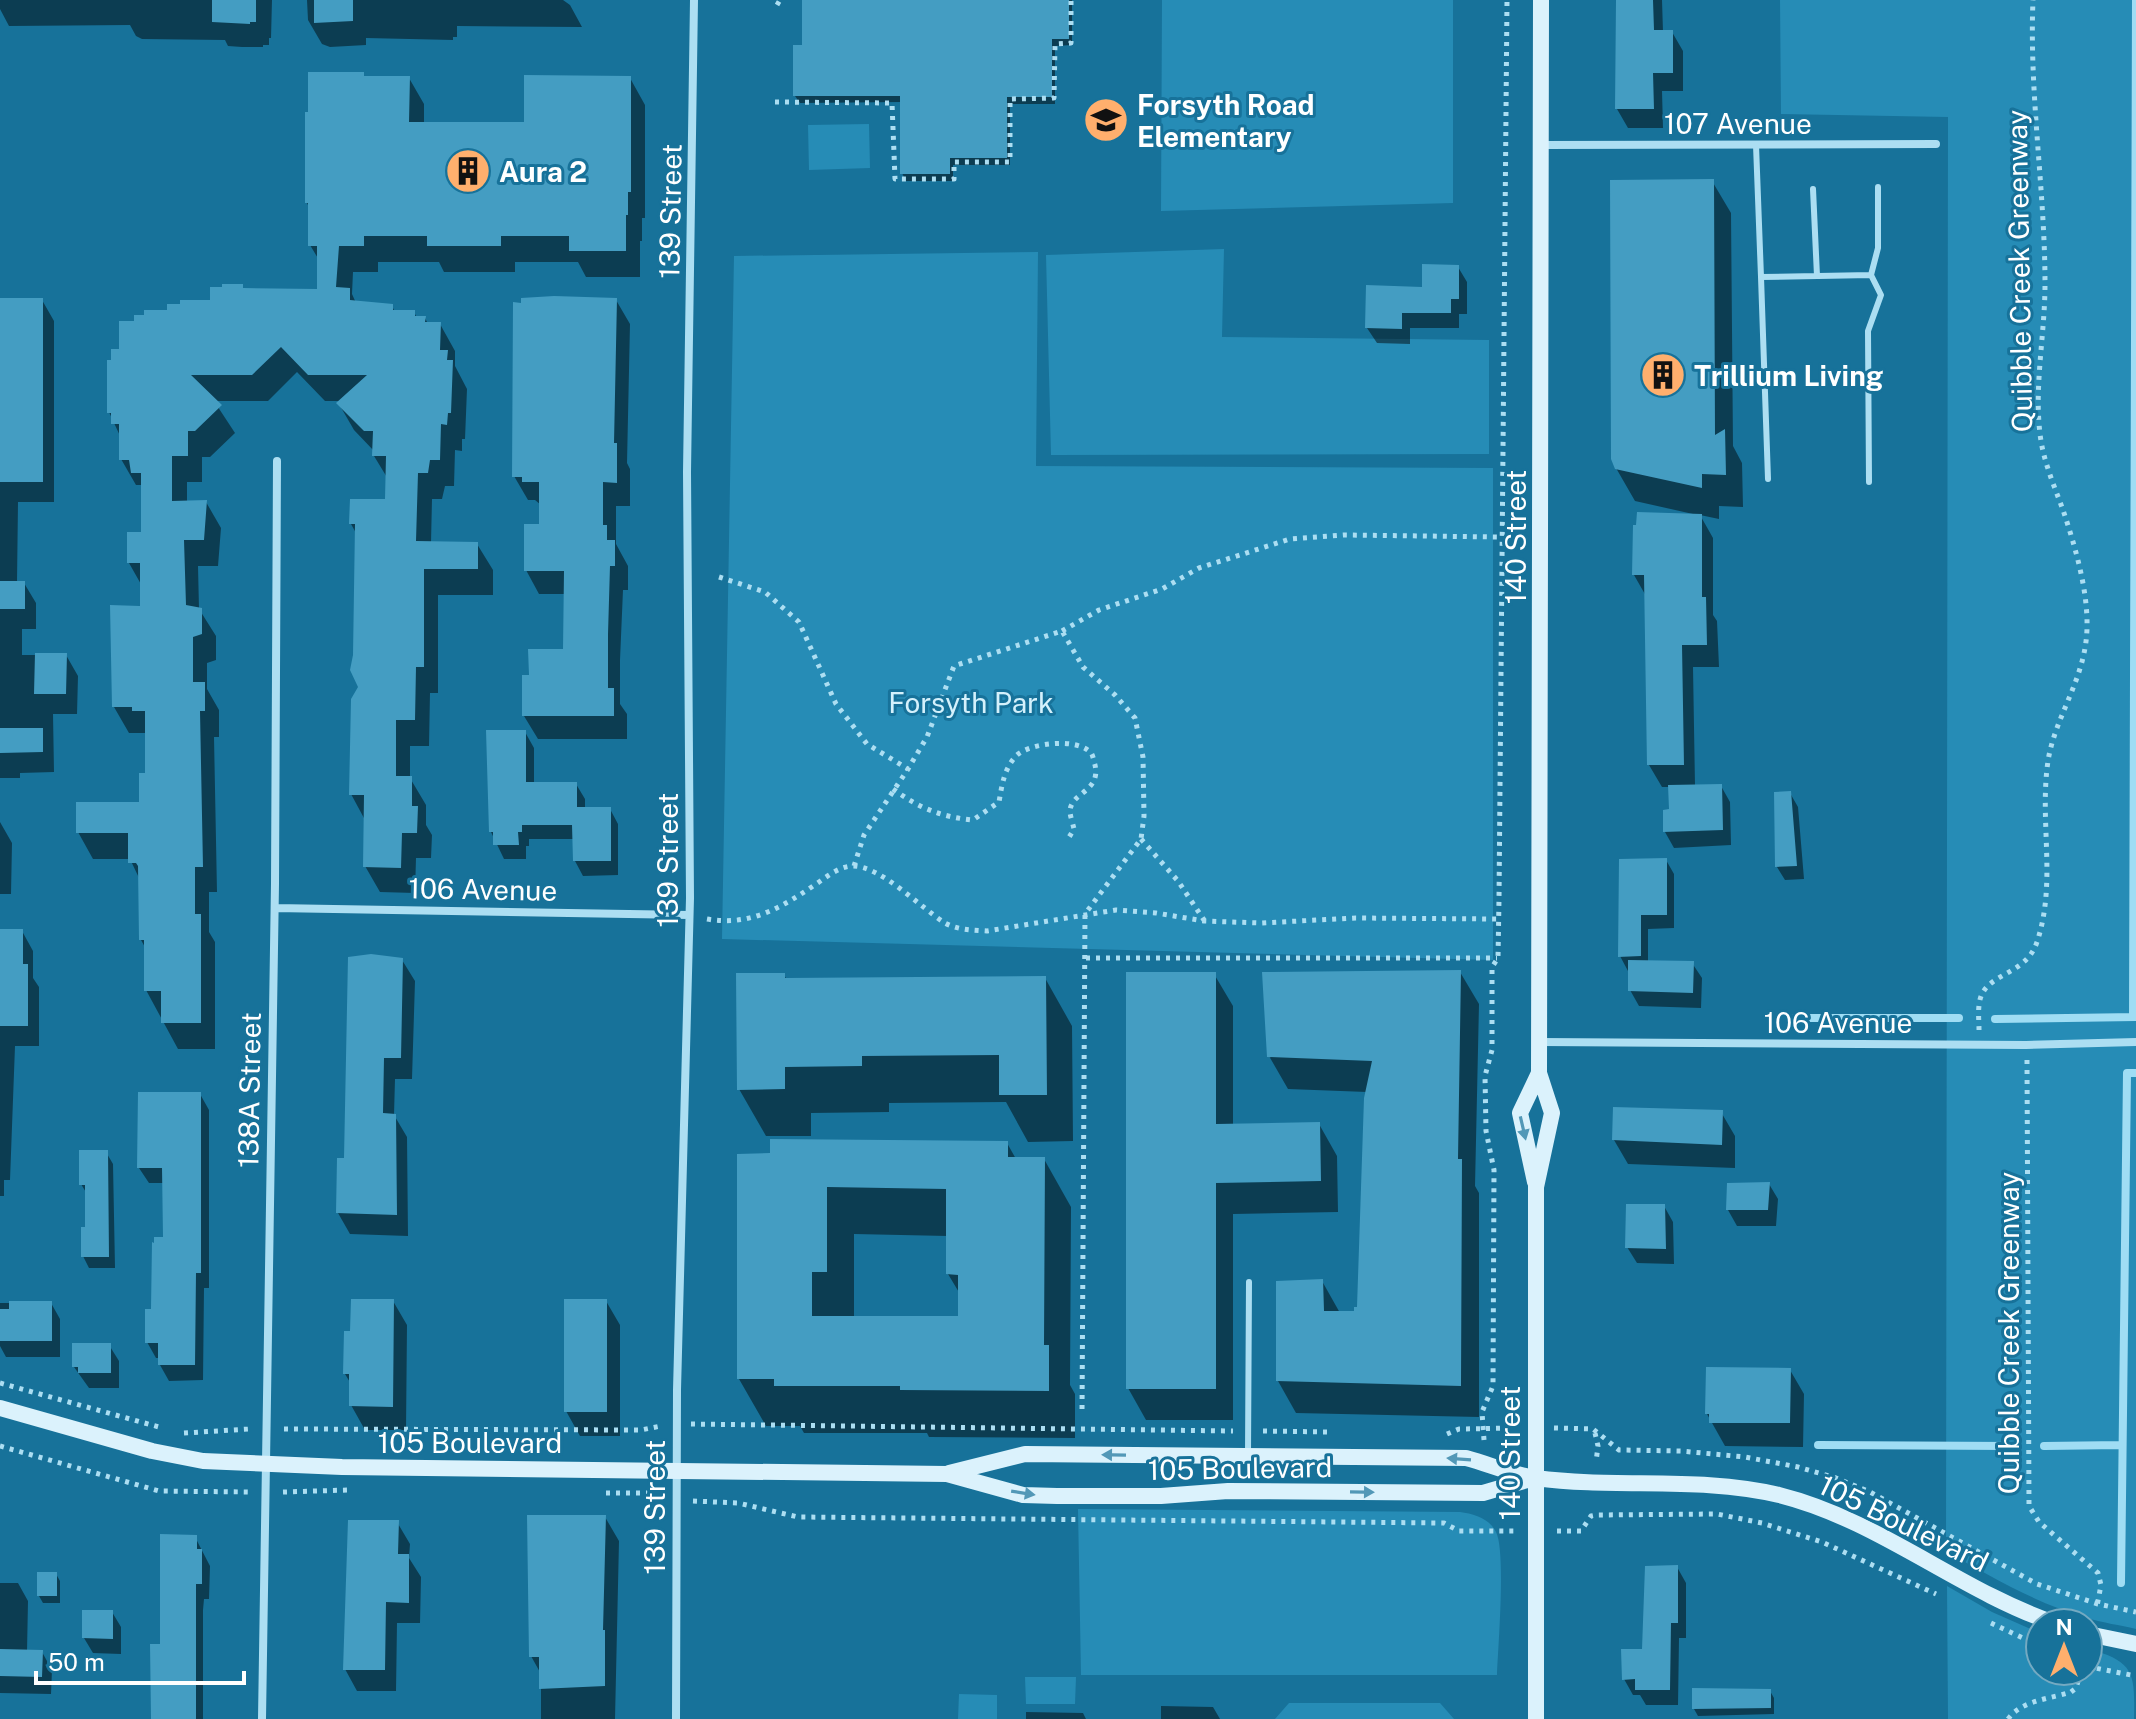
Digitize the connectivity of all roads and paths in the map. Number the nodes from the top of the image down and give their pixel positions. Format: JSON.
{"nodes":[{"id":1,"x":694,"y":0,"type":"edge"},
{"id":2,"x":1071,"y":0,"type":"edge"},
{"id":3,"x":1507,"y":0,"type":"edge"},
{"id":4,"x":1541,"y":0,"type":"edge"},
{"id":5,"x":2033,"y":0,"type":"edge"},
{"id":6,"x":775,"y":102,"type":"dead end"},
{"id":7,"x":1936,"y":144,"type":"dead end"},
{"id":8,"x":1541,"y":145,"type":"junction"},
{"id":9,"x":1756,"y":145,"type":"junction"},
{"id":10,"x":1878,"y":187,"type":"dead end"},
{"id":11,"x":1813,"y":189,"type":"dead end"},
{"id":12,"x":1871,"y":275,"type":"junction"},
{"id":13,"x":1817,"y":276,"type":"junction"},
{"id":14,"x":1761,"y":277,"type":"junction"},
{"id":15,"x":277,"y":461,"type":"dead end"},
{"id":16,"x":1768,"y":479,"type":"dead end"},
{"id":17,"x":1869,"y":482,"type":"dead end"},
{"id":18,"x":1502,"y":537,"type":"junction"},
{"id":19,"x":719,"y":577,"type":"dead end"},
{"id":20,"x":1062,"y":631,"type":"junction"},
{"id":21,"x":908,"y":769,"type":"junction"},
{"id":22,"x":893,"y":789,"type":"junction"},
{"id":23,"x":1068,"y":839,"type":"dead end"},
{"id":24,"x":1141,"y":839,"type":"junction"},
{"id":25,"x":854,"y":866,"type":"junction"},
{"id":26,"x":275,"y":908,"type":"junction"},
{"id":27,"x":1085,"y":914,"type":"junction"},
{"id":28,"x":689,"y":915,"type":"junction"},
{"id":29,"x":1498,"y":919,"type":"junction"},
{"id":30,"x":1204,"y":921,"type":"junction"},
{"id":31,"x":1086,"y":958,"type":"junction"},
{"id":32,"x":1498,"y":958,"type":"junction"},
{"id":33,"x":1979,"y":1029,"type":"dead end"},
{"id":34,"x":1540,"y":1042,"type":"junction"},
{"id":35,"x":2136,"y":1042,"type":"edge"},
{"id":36,"x":2027,"y":1064,"type":"dead end"},
{"id":37,"x":1539,"y":1073,"type":"junction"},
{"id":38,"x":1536,"y":1187,"type":"junction"},
{"id":39,"x":1249,"y":1282,"type":"dead end"},
{"id":40,"x":0,"y":1383,"type":"edge"},
{"id":41,"x":0,"y":1408,"type":"edge"},
{"id":42,"x":1082,"y":1412,"type":"dead end"},
{"id":43,"x":699,"y":1423,"type":"dead end"},
{"id":44,"x":655,"y":1427,"type":"dead end"},
{"id":45,"x":1493,"y":1428,"type":"dead end"},
{"id":46,"x":165,"y":1429,"type":"dead end"},
{"id":47,"x":239,"y":1429,"type":"dead end"},
{"id":48,"x":294,"y":1429,"type":"dead end"},
{"id":49,"x":1482,"y":1429,"type":"junction"},
{"id":50,"x":1593,"y":1429,"type":"dead end"},
{"id":51,"x":1248,"y":1431,"type":"junction"},
{"id":52,"x":1341,"y":1432,"type":"dead end"},
{"id":53,"x":1434,"y":1433,"type":"dead end"},
{"id":54,"x":179,"y":1434,"type":"dead end"},
{"id":55,"x":1484,"y":1440,"type":"dead end"},
{"id":56,"x":0,"y":1446,"type":"edge"},
{"id":57,"x":1248,"y":1456,"type":"junction"},
{"id":58,"x":1596,"y":1459,"type":"dead end"},
{"id":59,"x":265,"y":1464,"type":"junction"},
{"id":60,"x":676,"y":1469,"type":"junction"},
{"id":61,"x":947,"y":1474,"type":"junction"},
{"id":62,"x":1534,"y":1478,"type":"junction"},
{"id":63,"x":237,"y":1493,"type":"dead end"},
{"id":64,"x":1596,"y":1507,"type":"dead end"},
{"id":65,"x":1596,"y":1515,"type":"junction"},
{"id":66,"x":1483,"y":1519,"type":"dead end"},
{"id":67,"x":1483,"y":1531,"type":"dead end"},
{"id":68,"x":1570,"y":1531,"type":"dead end"},
{"id":69,"x":1938,"y":1595,"type":"dead end"},
{"id":70,"x":2096,"y":1607,"type":"edge"},
{"id":71,"x":2024,"y":1610,"type":"edge"},
{"id":72,"x":1979,"y":1616,"type":"dead end"},
{"id":73,"x":2104,"y":1631,"type":"edge"},
{"id":74,"x":2024,"y":1638,"type":"edge"},
{"id":75,"x":2136,"y":1644,"type":"edge"},
{"id":76,"x":2104,"y":1670,"type":"edge"},
{"id":77,"x":2136,"y":1676,"type":"edge"},
{"id":78,"x":2076,"y":1687,"type":"edge"},
{"id":79,"x":262,"y":1719,"type":"edge"},
{"id":80,"x":676,"y":1719,"type":"edge"},
{"id":81,"x":1536,"y":1719,"type":"edge"},
{"id":82,"x":2008,"y":1719,"type":"edge"}],
"edges":[{"from":1,"to":28,"type":"street","name":"139 Street"},
{"from":2,"to":6,"type":"path"},
{"from":3,"to":18,"type":"path"},
{"from":4,"to":8,"type":"street","name":"140 Street"},
{"from":5,"to":33,"type":"path","name":"Quibble Creek Greenway"},
{"from":7,"to":9,"type":"street","name":"107 Avenue"},
{"from":8,"to":9,"type":"street","name":"107 Avenue"},
{"from":8,"to":34,"type":"street","name":"140 Street"},
{"from":9,"to":14,"type":"lane"},
{"from":10,"to":12,"type":"lane"},
{"from":11,"to":13,"type":"lane"},
{"from":12,"to":13,"type":"lane"},
{"from":12,"to":17,"type":"lane"},
{"from":13,"to":14,"type":"lane"},
{"from":14,"to":16,"type":"lane"},
{"from":15,"to":26,"type":"street","name":"138A Street"},
{"from":18,"to":20,"type":"path"},
{"from":18,"to":29,"type":"path"},
{"from":19,"to":21,"type":"path"},
{"from":20,"to":21,"type":"path"},
{"from":20,"to":24,"type":"path"},
{"from":21,"to":22,"type":"path"},
{"from":22,"to":23,"type":"path"},
{"from":22,"to":25,"type":"path"},
{"from":24,"to":27,"type":"path"},
{"from":24,"to":30,"type":"path"},
{"from":25,"to":27,"type":"path"},
{"from":25,"to":28,"type":"path"},
{"from":26,"to":28,"type":"street","name":"106 Avenue"},
{"from":26,"to":59,"type":"street","name":"138A Street"},
{"from":27,"to":30,"type":"path"},
{"from":27,"to":31,"type":"path"},
{"from":28,"to":60,"type":"street","name":"139 Street"},
{"from":29,"to":30,"type":"path"},
{"from":29,"to":32,"type":"path"},
{"from":31,"to":32,"type":"path"},
{"from":31,"to":42,"type":"path"},
{"from":32,"to":49,"type":"path"},
{"from":34,"to":35,"type":"street","name":"106 Avenue"},
{"from":34,"to":37,"type":"street","name":"140 Street"},
{"from":36,"to":70,"type":"path","name":"Quibble Creek Greenway"},
{"from":37,"to":38,"type":"street","name":"140 Street"},
{"from":37,"to":38,"type":"street","name":"140 Street","one_way":true},
{"from":38,"to":62,"type":"street","name":"140 Street"},
{"from":39,"to":51,"type":"lane"},
{"from":40,"to":46,"type":"path"},
{"from":41,"to":59,"type":"street","name":"105 Boulevard"},
{"from":43,"to":51,"type":"path"},
{"from":44,"to":48,"type":"path"},
{"from":45,"to":49,"type":"path"},
{"from":47,"to":54,"type":"path"},
{"from":49,"to":53,"type":"path"},
{"from":49,"to":55,"type":"path"},
{"from":50,"to":58,"type":"path"},
{"from":51,"to":52,"type":"path"},
{"from":51,"to":57,"type":"lane"},
{"from":56,"to":63,"type":"path"},
{"from":57,"to":61,"type":"street","name":"105 Boulevard","one_way":true},
{"from":62,"to":57,"type":"street","name":"105 Boulevard","one_way":true},
{"from":59,"to":60,"type":"street","name":"105 Boulevard"},
{"from":59,"to":79,"type":"street","name":"138A Street"},
{"from":60,"to":61,"type":"street","name":"105 Boulevard"},
{"from":60,"to":80,"type":"street","name":"139 Street"},
{"from":61,"to":62,"type":"street","name":"105 Boulevard","one_way":true},
{"from":62,"to":71,"type":"street","name":"105 Boulevard"},
{"from":62,"to":81,"type":"street","name":"140 Street"},
{"from":64,"to":65,"type":"path"},
{"from":65,"to":68,"type":"path"},
{"from":65,"to":69,"type":"path"},
{"from":66,"to":67,"type":"path"},
{"from":72,"to":74,"type":"path"},
{"from":73,"to":75,"type":"street"},
{"from":76,"to":77,"type":"path"},
{"from":78,"to":82,"type":"path"}]}
